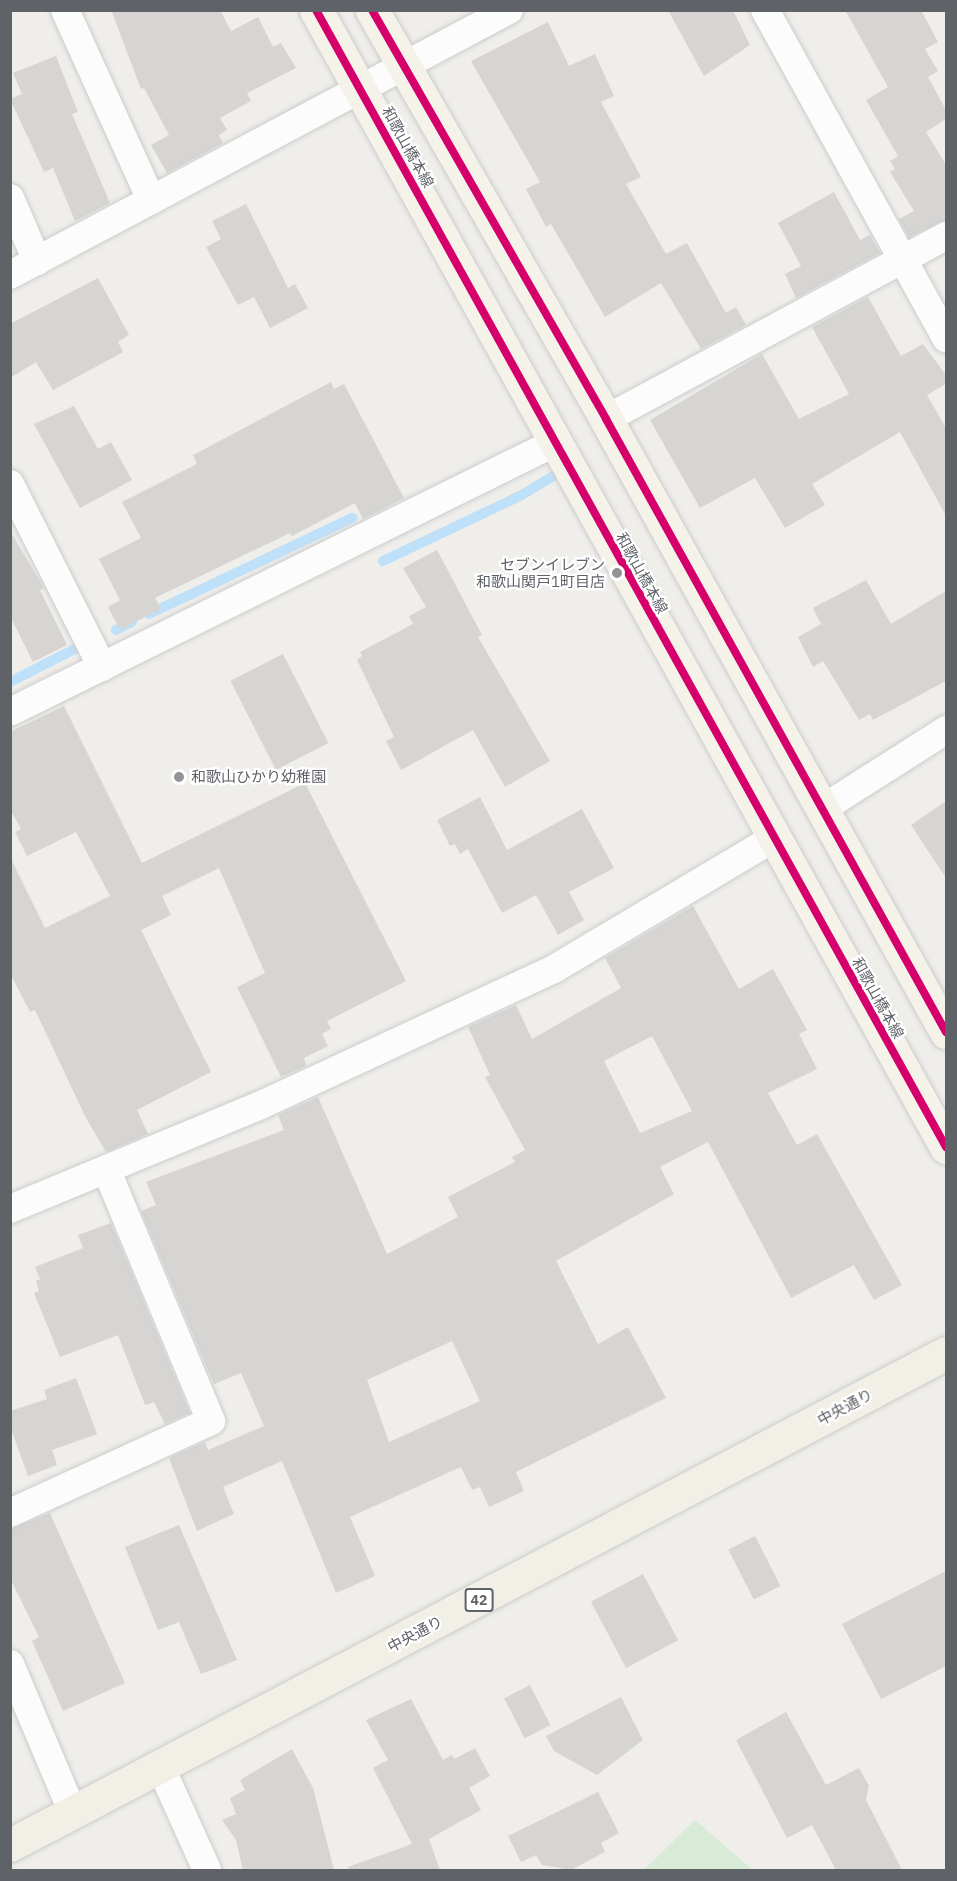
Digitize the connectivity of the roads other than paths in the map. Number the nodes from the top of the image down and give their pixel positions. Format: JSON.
{"nodes":[{"id":1,"x":65,"y":10,"type":"edge"},
{"id":2,"x":316,"y":10,"type":"edge"},
{"id":3,"x":372,"y":10,"type":"edge"},
{"id":4,"x":509,"y":10,"type":"edge"},
{"id":5,"x":765,"y":10,"type":"edge"},
{"id":6,"x":404,"y":68,"type":"junction"},
{"id":7,"x":361,"y":89,"type":"junction"},
{"id":8,"x":10,"y":198,"type":"edge"},
{"id":9,"x":151,"y":200,"type":"junction"},
{"id":10,"x":946,"y":236,"type":"edge"},
{"id":11,"x":903,"y":260,"type":"junction"},
{"id":12,"x":37,"y":261,"type":"junction"},
{"id":13,"x":10,"y":275,"type":"edge"},
{"id":14,"x":946,"y":338,"type":"edge"},
{"id":15,"x":606,"y":418,"type":"junction"},
{"id":16,"x":554,"y":443,"type":"junction"},
{"id":17,"x":10,"y":484,"type":"edge"},
{"id":18,"x":102,"y":667,"type":"junction"},
{"id":19,"x":10,"y":712,"type":"edge"},
{"id":20,"x":946,"y":730,"type":"edge"},
{"id":21,"x":822,"y":809,"type":"junction"},
{"id":22,"x":774,"y":838,"type":"junction"},
{"id":23,"x":946,"y":1032,"type":"edge"},
{"id":24,"x":946,"y":1148,"type":"edge"},
{"id":25,"x":107,"y":1171,"type":"junction"},
{"id":26,"x":10,"y":1209,"type":"edge"},
{"id":27,"x":946,"y":1353,"type":"edge"},
{"id":28,"x":10,"y":1513,"type":"edge"},
{"id":29,"x":10,"y":1664,"type":"edge"},
{"id":30,"x":161,"y":1768,"type":"junction"},
{"id":31,"x":73,"y":1813,"type":"junction"},
{"id":32,"x":10,"y":1845,"type":"edge"},
{"id":33,"x":207,"y":1870,"type":"edge"}],
"edges":[{"from":1,"to":9,"type":"street"},
{"from":2,"to":7,"type":"main road","name":"和歌山橋本線"},
{"from":3,"to":6,"type":"main road"},
{"from":4,"to":6,"type":"street"},
{"from":5,"to":11,"type":"street"},
{"from":6,"to":7,"type":"street"},
{"from":6,"to":15,"type":"main road"},
{"from":7,"to":9,"type":"street"},
{"from":7,"to":16,"type":"main road","name":"和歌山橋本線"},
{"from":8,"to":12,"type":"street"},
{"from":9,"to":12,"type":"street"},
{"from":10,"to":11,"type":"street"},
{"from":11,"to":14,"type":"street"},
{"from":11,"to":15,"type":"street"},
{"from":12,"to":13,"type":"street"},
{"from":15,"to":21,"type":"main road"},
{"from":16,"to":18,"type":"street"},
{"from":16,"to":22,"type":"main road","name":"和歌山橋本線"},
{"from":17,"to":18,"type":"street"},
{"from":18,"to":19,"type":"street"},
{"from":20,"to":21,"type":"street"},
{"from":21,"to":23,"type":"main road"},
{"from":22,"to":24,"type":"main road","name":"和歌山橋本線"},
{"from":22,"to":25,"type":"street"},
{"from":25,"to":26,"type":"street"},
{"from":25,"to":28,"type":"street"},
{"from":27,"to":30,"type":"highway","name":"中央通り","number":"42"},
{"from":29,"to":31,"type":"street"},
{"from":30,"to":31,"type":"highway","name":"中央通り","number":"42"},
{"from":30,"to":33,"type":"street"},
{"from":31,"to":32,"type":"highway","name":"中央通り","number":"42"}]}
